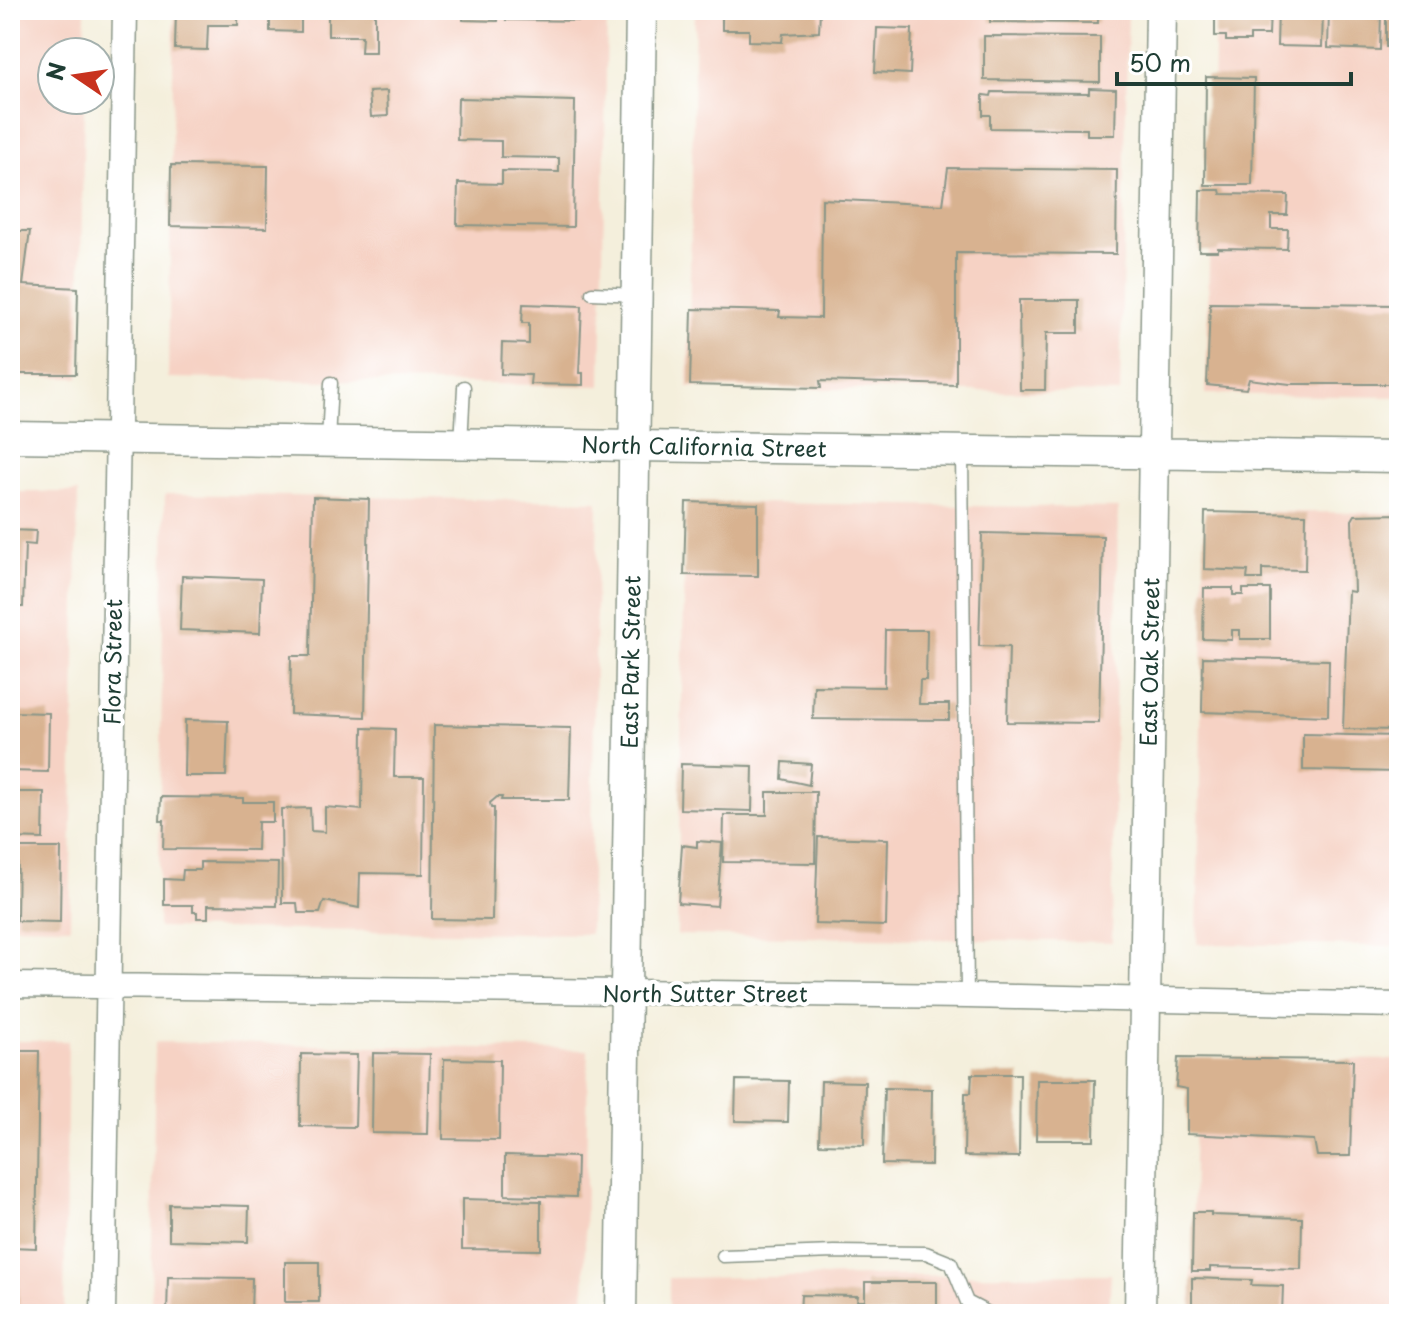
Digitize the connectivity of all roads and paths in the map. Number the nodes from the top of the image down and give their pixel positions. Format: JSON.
{"nodes":[{"id":1,"x":125,"y":10,"type":"edge"},
{"id":2,"x":641,"y":10,"type":"edge"},
{"id":3,"x":1161,"y":10,"type":"edge"},
{"id":4,"x":592,"y":293,"type":"dead end"},
{"id":5,"x":638,"y":295,"type":"junction"},
{"id":6,"x":331,"y":383,"type":"dead end"},
{"id":7,"x":464,"y":387,"type":"dead end"},
{"id":8,"x":10,"y":437,"type":"edge"},
{"id":9,"x":117,"y":439,"type":"junction"},
{"id":10,"x":328,"y":441,"type":"junction"},
{"id":11,"x":461,"y":444,"type":"junction"},
{"id":12,"x":635,"y":446,"type":"junction"},
{"id":13,"x":962,"y":451,"type":"junction"},
{"id":14,"x":1153,"y":454,"type":"junction"},
{"id":15,"x":1399,"y":457,"type":"edge"},
{"id":16,"x":10,"y":985,"type":"edge"},
{"id":17,"x":108,"y":987,"type":"junction"},
{"id":18,"x":625,"y":994,"type":"junction"},
{"id":19,"x":967,"y":996,"type":"junction"},
{"id":20,"x":1145,"y":1000,"type":"junction"},
{"id":21,"x":1399,"y":1005,"type":"edge"},
{"id":22,"x":723,"y":1256,"type":"dead end"},
{"id":23,"x":103,"y":1314,"type":"edge"},
{"id":24,"x":621,"y":1314,"type":"edge"},
{"id":25,"x":990,"y":1314,"type":"edge"},
{"id":26,"x":1140,"y":1314,"type":"edge"}],
"edges":[{"from":1,"to":9,"type":"street","name":"Flora Street"},
{"from":2,"to":5,"type":"street","name":"East Park Street"},
{"from":3,"to":14,"type":"street","name":"East Oak Street"},
{"from":4,"to":5,"type":"lane"},
{"from":5,"to":12,"type":"street","name":"East Park Street"},
{"from":6,"to":10,"type":"lane"},
{"from":7,"to":11,"type":"lane"},
{"from":8,"to":9,"type":"street","name":"North California Street"},
{"from":9,"to":10,"type":"street","name":"North California Street"},
{"from":9,"to":17,"type":"street","name":"Flora Street"},
{"from":10,"to":11,"type":"street","name":"North California Street"},
{"from":11,"to":12,"type":"street","name":"North California Street"},
{"from":12,"to":13,"type":"street","name":"North California Street"},
{"from":12,"to":18,"type":"street","name":"East Park Street"},
{"from":13,"to":14,"type":"street","name":"North California Street"},
{"from":13,"to":19,"type":"lane"},
{"from":14,"to":15,"type":"street","name":"North California Street"},
{"from":14,"to":20,"type":"street","name":"East Oak Street"},
{"from":16,"to":17,"type":"street","name":"North Sutter Street"},
{"from":17,"to":18,"type":"street","name":"North Sutter Street"},
{"from":17,"to":23,"type":"street","name":"Flora Street"},
{"from":18,"to":19,"type":"street","name":"North Sutter Street"},
{"from":18,"to":24,"type":"street","name":"East Park Street"},
{"from":19,"to":20,"type":"street","name":"North Sutter Street"},
{"from":20,"to":21,"type":"street","name":"North Sutter Street"},
{"from":20,"to":26,"type":"street","name":"East Oak Street"},
{"from":22,"to":25,"type":"lane"}]}
